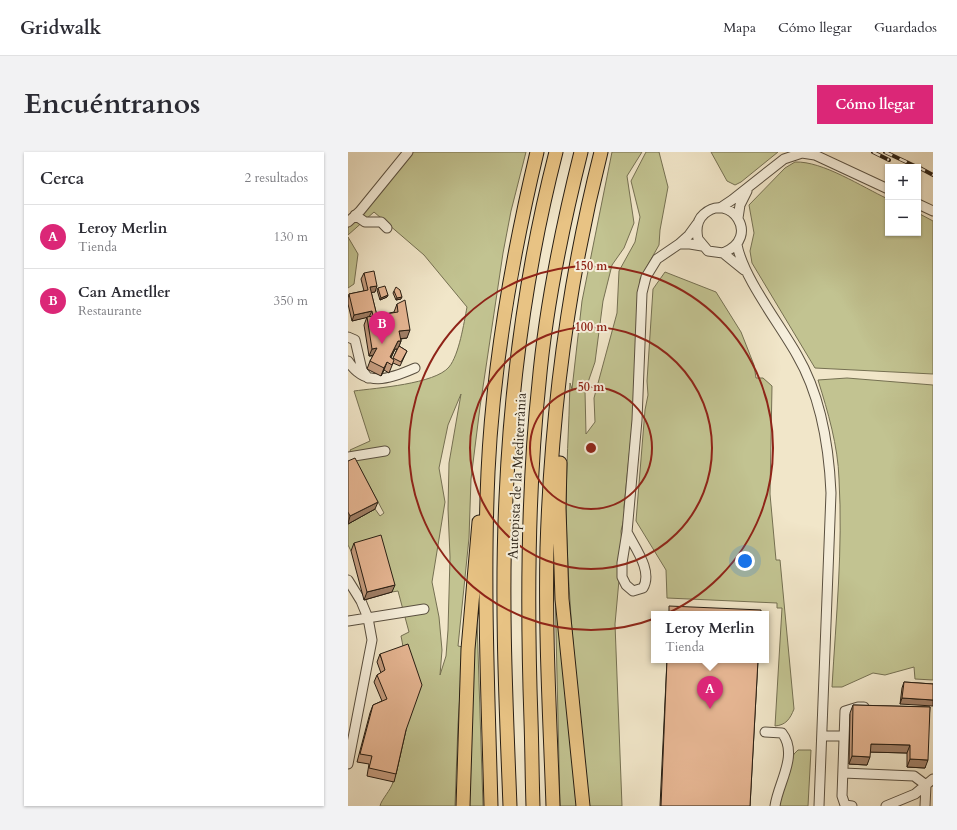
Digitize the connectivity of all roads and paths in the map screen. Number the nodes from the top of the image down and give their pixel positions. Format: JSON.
{"nodes":[{"id":1,"x":408,"y":152,"type":"edge"},
{"id":2,"x":537,"y":152,"type":"edge"},
{"id":3,"x":556,"y":152,"type":"edge"},
{"id":4,"x":581,"y":152,"type":"edge"},
{"id":5,"x":601,"y":152,"type":"edge"},
{"id":6,"x":749,"y":188,"type":"junction"},
{"id":7,"x":885,"y":188,"type":"edge"},
{"id":8,"x":921,"y":205,"type":"edge"},
{"id":9,"x":720,"y":208,"type":"junction"},
{"id":10,"x":933,"y":211,"type":"edge"},
{"id":11,"x":355,"y":215,"type":"junction"},
{"id":12,"x":738,"y":218,"type":"junction"},
{"id":13,"x":348,"y":222,"type":"edge"},
{"id":14,"x":697,"y":224,"type":"junction"},
{"id":15,"x":387,"y":228,"type":"dead end"},
{"id":16,"x":678,"y":244,"type":"junction"},
{"id":17,"x":737,"y":245,"type":"junction"},
{"id":18,"x":702,"y":246,"type":"junction"},
{"id":19,"x":724,"y":253,"type":"junction"},
{"id":20,"x":748,"y":274,"type":"junction"},
{"id":21,"x":348,"y":337,"type":"edge"},
{"id":22,"x":562,"y":357,"type":"junction"},
{"id":23,"x":348,"y":361,"type":"edge"},
{"id":24,"x":415,"y":368,"type":"dead end"},
{"id":25,"x":369,"y":379,"type":"junction"},
{"id":26,"x":494,"y":401,"type":"junction"},
{"id":27,"x":385,"y":451,"type":"dead end"},
{"id":28,"x":348,"y":457,"type":"edge"},
{"id":29,"x":627,"y":532,"type":"junction"},
{"id":30,"x":348,"y":580,"type":"edge"},
{"id":31,"x":424,"y":609,"type":"dead end"},
{"id":32,"x":368,"y":618,"type":"junction"},
{"id":33,"x":348,"y":622,"type":"edge"},
{"id":34,"x":873,"y":708,"type":"edge"},
{"id":35,"x":765,"y":732,"type":"dead end"},
{"id":36,"x":822,"y":736,"type":"junction"},
{"id":37,"x":844,"y":736,"type":"junction"},
{"id":38,"x":348,"y":764,"type":"edge"},
{"id":39,"x":843,"y":773,"type":"junction"},
{"id":40,"x":930,"y":782,"type":"edge"},
{"id":41,"x":463,"y":806,"type":"edge"},
{"id":42,"x":491,"y":806,"type":"edge"},
{"id":43,"x":510,"y":806,"type":"edge"},
{"id":44,"x":533,"y":806,"type":"edge"},
{"id":45,"x":553,"y":806,"type":"edge"},
{"id":46,"x":583,"y":806,"type":"edge"},
{"id":47,"x":775,"y":806,"type":"edge"},
{"id":48,"x":818,"y":806,"type":"edge"},
{"id":49,"x":852,"y":806,"type":"edge"},
{"id":50,"x":886,"y":806,"type":"edge"},
{"id":51,"x":925,"y":806,"type":"edge"}],
"edges":[{"from":1,"to":11,"type":"street"},
{"from":2,"to":26,"type":"highway"},
{"from":3,"to":43,"type":"highway","name":"Autopista de la Mediterrània"},
{"from":4,"to":44,"type":"highway","name":"Autopista de la Mediterrània"},
{"from":5,"to":22,"type":"highway"},
{"from":6,"to":7,"type":"street"},
{"from":6,"to":9,"type":"street"},
{"from":6,"to":12,"type":"street"},
{"from":8,"to":10,"type":"street"},
{"from":9,"to":12,"type":"street"},
{"from":9,"to":14,"type":"street"},
{"from":11,"to":13,"type":"street"},
{"from":11,"to":15,"type":"street"},
{"from":12,"to":17,"type":"street"},
{"from":14,"to":16,"type":"street"},
{"from":14,"to":18,"type":"street"},
{"from":16,"to":18,"type":"street"},
{"from":16,"to":29,"type":"street"},
{"from":17,"to":19,"type":"street"},
{"from":17,"to":20,"type":"street"},
{"from":18,"to":19,"type":"street"},
{"from":19,"to":20,"type":"street"},
{"from":20,"to":36,"type":"street"},
{"from":21,"to":25,"type":"street"},
{"from":22,"to":45,"type":"highway"},
{"from":22,"to":46,"type":"highway"},
{"from":23,"to":25,"type":"street"},
{"from":24,"to":25,"type":"street"},
{"from":26,"to":41,"type":"highway"},
{"from":26,"to":42,"type":"highway"},
{"from":27,"to":28,"type":"street"},
{"from":29,"to":29,"type":"street"},
{"from":30,"to":32,"type":"street"},
{"from":31,"to":32,"type":"street"},
{"from":32,"to":33,"type":"street"},
{"from":32,"to":38,"type":"street"},
{"from":34,"to":37,"type":"street"},
{"from":35,"to":47,"type":"street"},
{"from":36,"to":37,"type":"street"},
{"from":36,"to":48,"type":"street"},
{"from":37,"to":39,"type":"street"},
{"from":39,"to":40,"type":"street"},
{"from":39,"to":49,"type":"street"},
{"from":40,"to":50,"type":"street"},
{"from":40,"to":51,"type":"street"}]}
